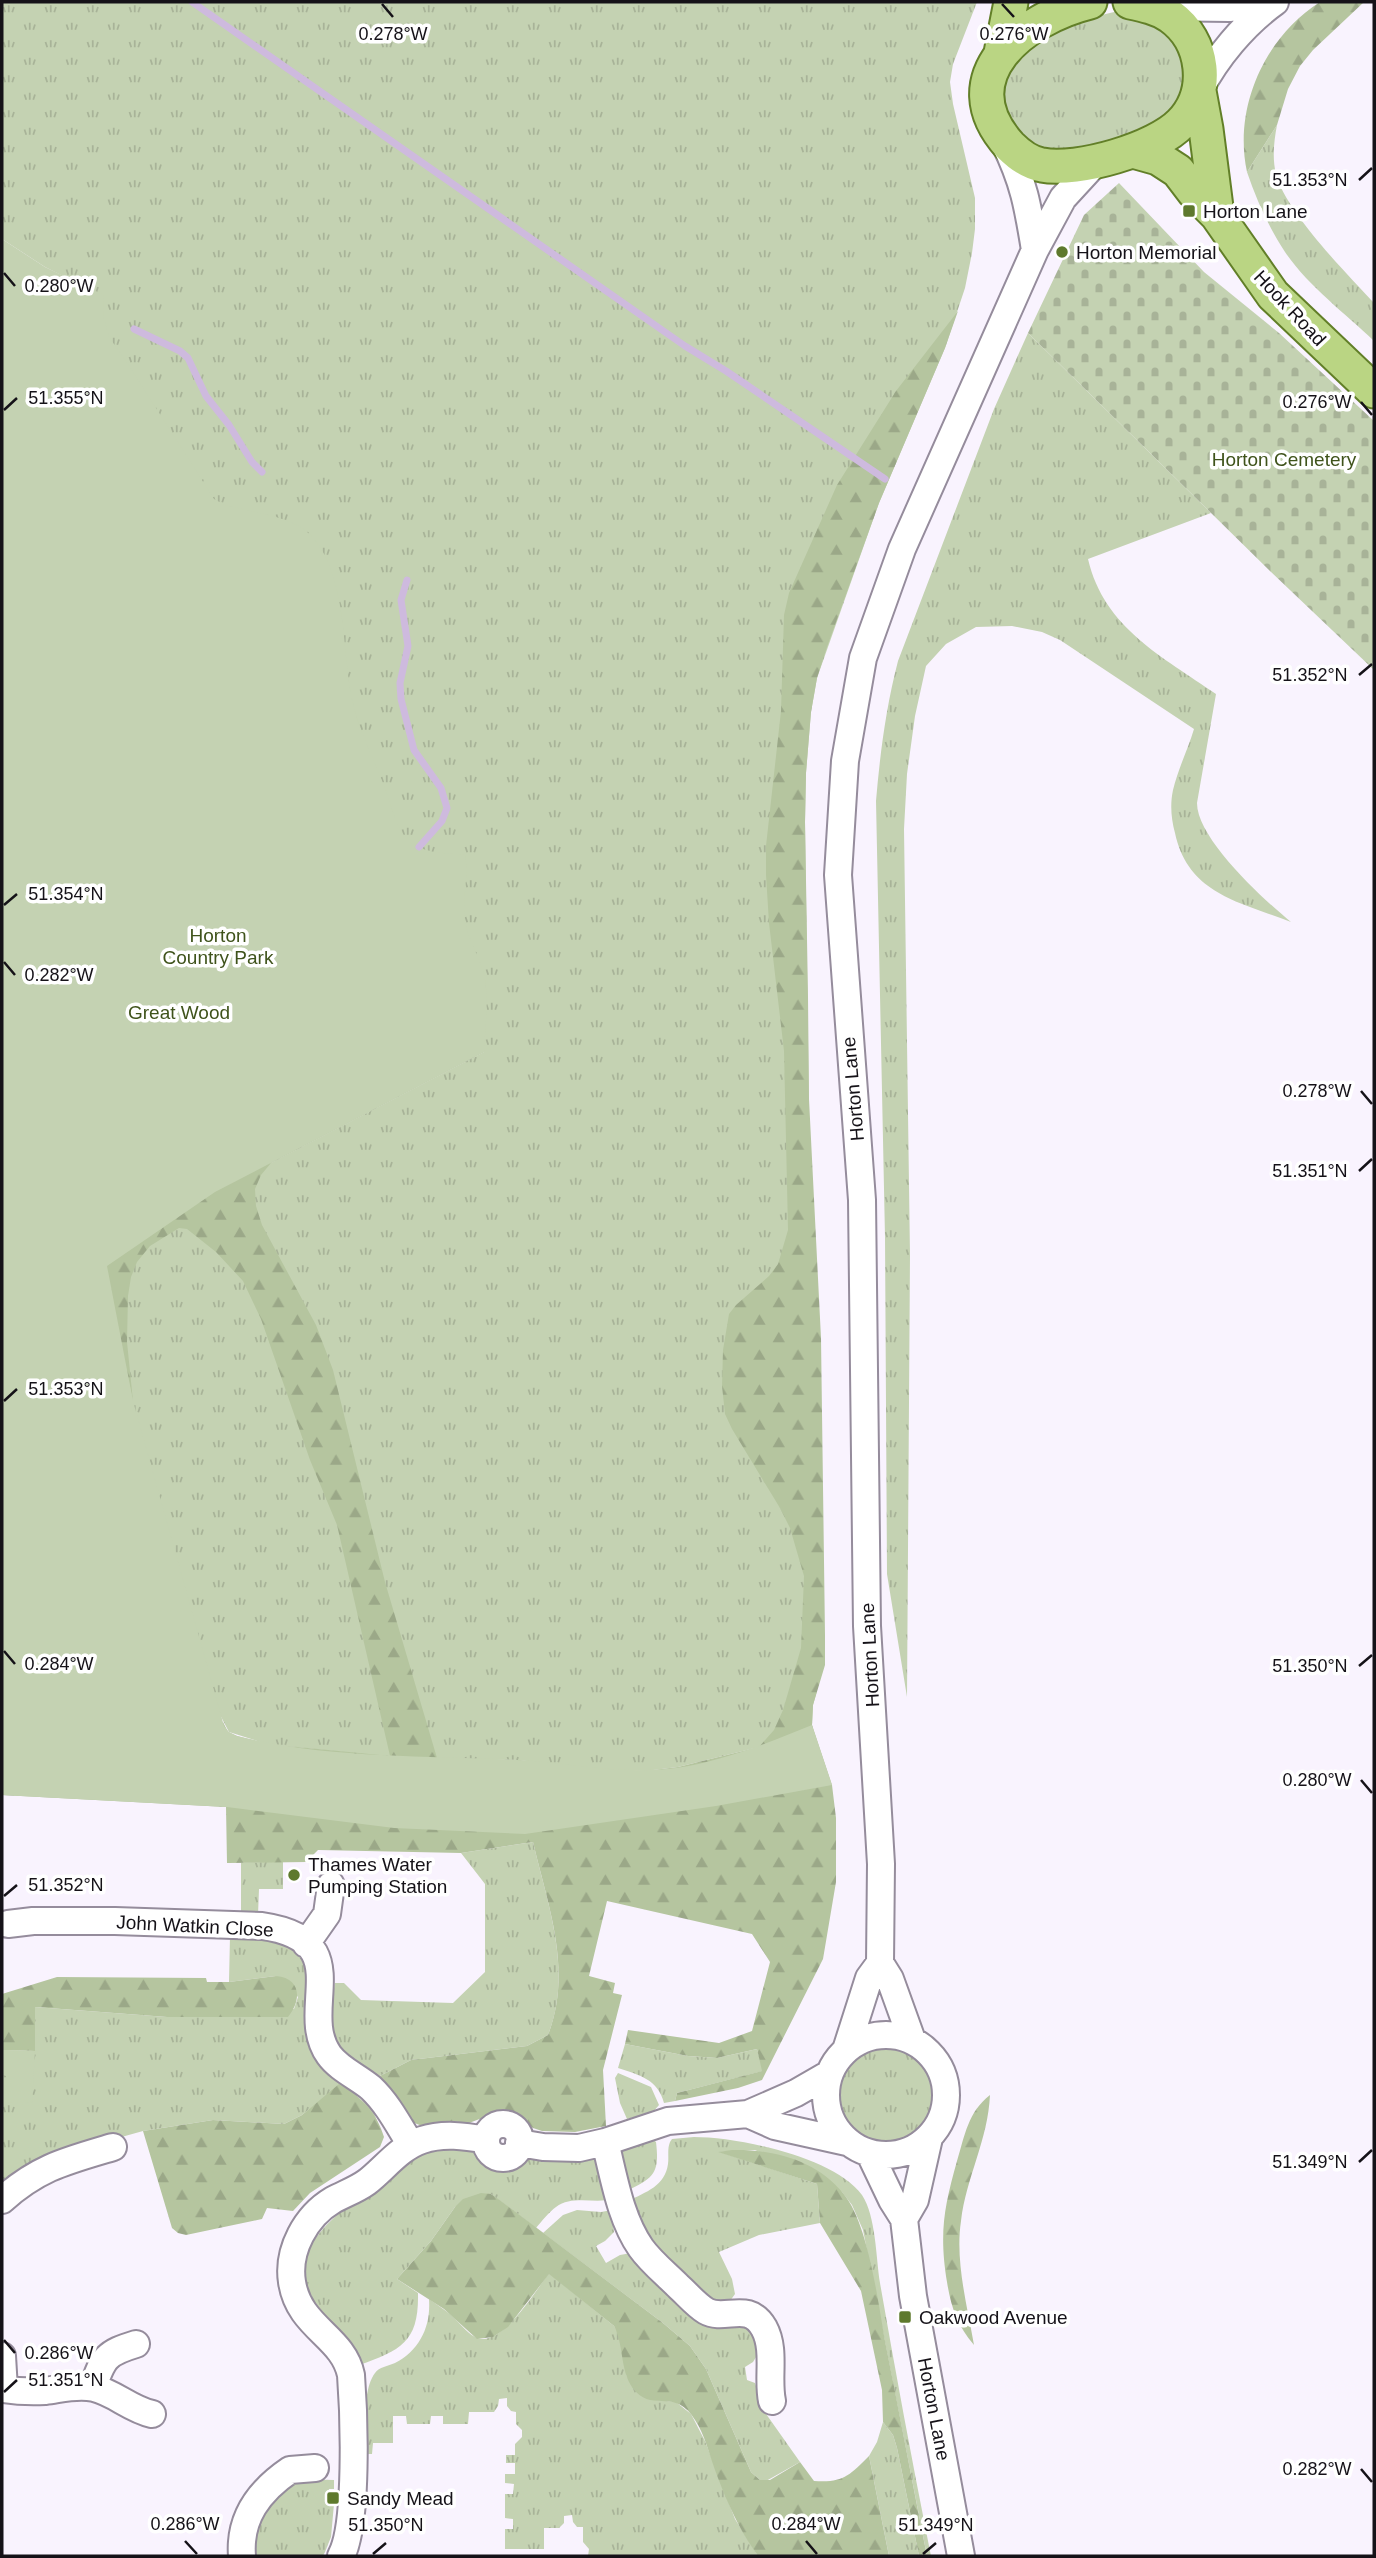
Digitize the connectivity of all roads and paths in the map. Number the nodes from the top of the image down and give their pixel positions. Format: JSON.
{"nodes":[{"id":1,"x":1011,"y":2,"type":"edge"},
{"id":2,"x":1090,"y":2,"type":"edge"},
{"id":3,"x":1264,"y":2,"type":"edge"},
{"id":4,"x":1275,"y":2,"type":"edge"},
{"id":5,"x":1139,"y":3,"type":"edge"},
{"id":6,"x":1001,"y":53,"type":"junction"},
{"id":7,"x":1199,"y":91,"type":"junction"},
{"id":8,"x":1000,"y":134,"type":"junction"},
{"id":9,"x":1133,"y":151,"type":"junction"},
{"id":10,"x":1097,"y":161,"type":"junction"},
{"id":11,"x":1217,"y":215,"type":"junction"},
{"id":12,"x":1035,"y":250,"type":"junction"},
{"id":13,"x":1374,"y":391,"type":"edge"},
{"id":14,"x":331,"y":1885,"type":"dead end"},
{"id":15,"x":8,"y":1924,"type":"dead end"},
{"id":16,"x":306,"y":1944,"type":"junction"},
{"id":17,"x":880,"y":1964,"type":"junction"},
{"id":18,"x":912,"y":2040,"type":"junction"},
{"id":19,"x":846,"y":2050,"type":"junction"},
{"id":20,"x":829,"y":2074,"type":"junction"},
{"id":21,"x":748,"y":2114,"type":"junction"},
{"id":22,"x":929,"y":2138,"type":"junction"},
{"id":23,"x":605,"y":2142,"type":"junction"},
{"id":24,"x":411,"y":2145,"type":"junction"},
{"id":25,"x":113,"y":2147,"type":"dead end"},
{"id":26,"x":859,"y":2148,"type":"junction"},
{"id":27,"x":2,"y":2200,"type":"edge"},
{"id":28,"x":904,"y":2219,"type":"junction"},
{"id":29,"x":136,"y":2344,"type":"dead end"},
{"id":30,"x":2,"y":2356,"type":"edge"},
{"id":31,"x":93,"y":2387,"type":"junction"},
{"id":32,"x":3,"y":2389,"type":"edge"},
{"id":33,"x":772,"y":2401,"type":"dead end"},
{"id":34,"x":152,"y":2414,"type":"dead end"},
{"id":35,"x":315,"y":2468,"type":"dead end"},
{"id":36,"x":242,"y":2556,"type":"edge"},
{"id":37,"x":341,"y":2556,"type":"edge"},
{"id":38,"x":961,"y":2556,"type":"edge"}],
"edges":[{"from":1,"to":6,"type":"main road"},
{"from":2,"to":6,"type":"main road"},
{"from":3,"to":5,"type":"street"},
{"from":4,"to":7,"type":"street"},
{"from":5,"to":7,"type":"main road","name":"Hook Road"},
{"from":6,"to":8,"type":"main road"},
{"from":7,"to":9,"type":"main road"},
{"from":7,"to":11,"type":"main road","name":"Hook Road"},
{"from":8,"to":10,"type":"main road"},
{"from":8,"to":12,"type":"street"},
{"from":9,"to":10,"type":"main road"},
{"from":9,"to":11,"type":"main road","name":"Hook Road"},
{"from":10,"to":12,"type":"street","name":"Horton Lane"},
{"from":11,"to":13,"type":"main road","name":"Hook Road"},
{"from":12,"to":17,"type":"street","name":"Horton Lane"},
{"from":14,"to":16,"type":"street"},
{"from":15,"to":16,"type":"street","name":"John Watkin Close"},
{"from":16,"to":24,"type":"street"},
{"from":17,"to":18,"type":"street","name":"Horton Lane"},
{"from":17,"to":19,"type":"street","name":"Horton Lane"},
{"from":18,"to":19,"type":"street"},
{"from":18,"to":22,"type":"street"},
{"from":19,"to":20,"type":"street"},
{"from":20,"to":21,"type":"street"},
{"from":20,"to":26,"type":"street"},
{"from":21,"to":23,"type":"street"},
{"from":21,"to":26,"type":"street"},
{"from":22,"to":26,"type":"street"},
{"from":22,"to":28,"type":"street"},
{"from":23,"to":24,"type":"street"},
{"from":23,"to":33,"type":"street"},
{"from":24,"to":37,"type":"street"},
{"from":25,"to":27,"type":"street"},
{"from":26,"to":28,"type":"street","name":"Horton Lane"},
{"from":28,"to":38,"type":"street","name":"Horton Lane"},
{"from":29,"to":31,"type":"street"},
{"from":30,"to":32,"type":"street"},
{"from":31,"to":32,"type":"street"},
{"from":31,"to":34,"type":"street"},
{"from":35,"to":36,"type":"street"}]}
